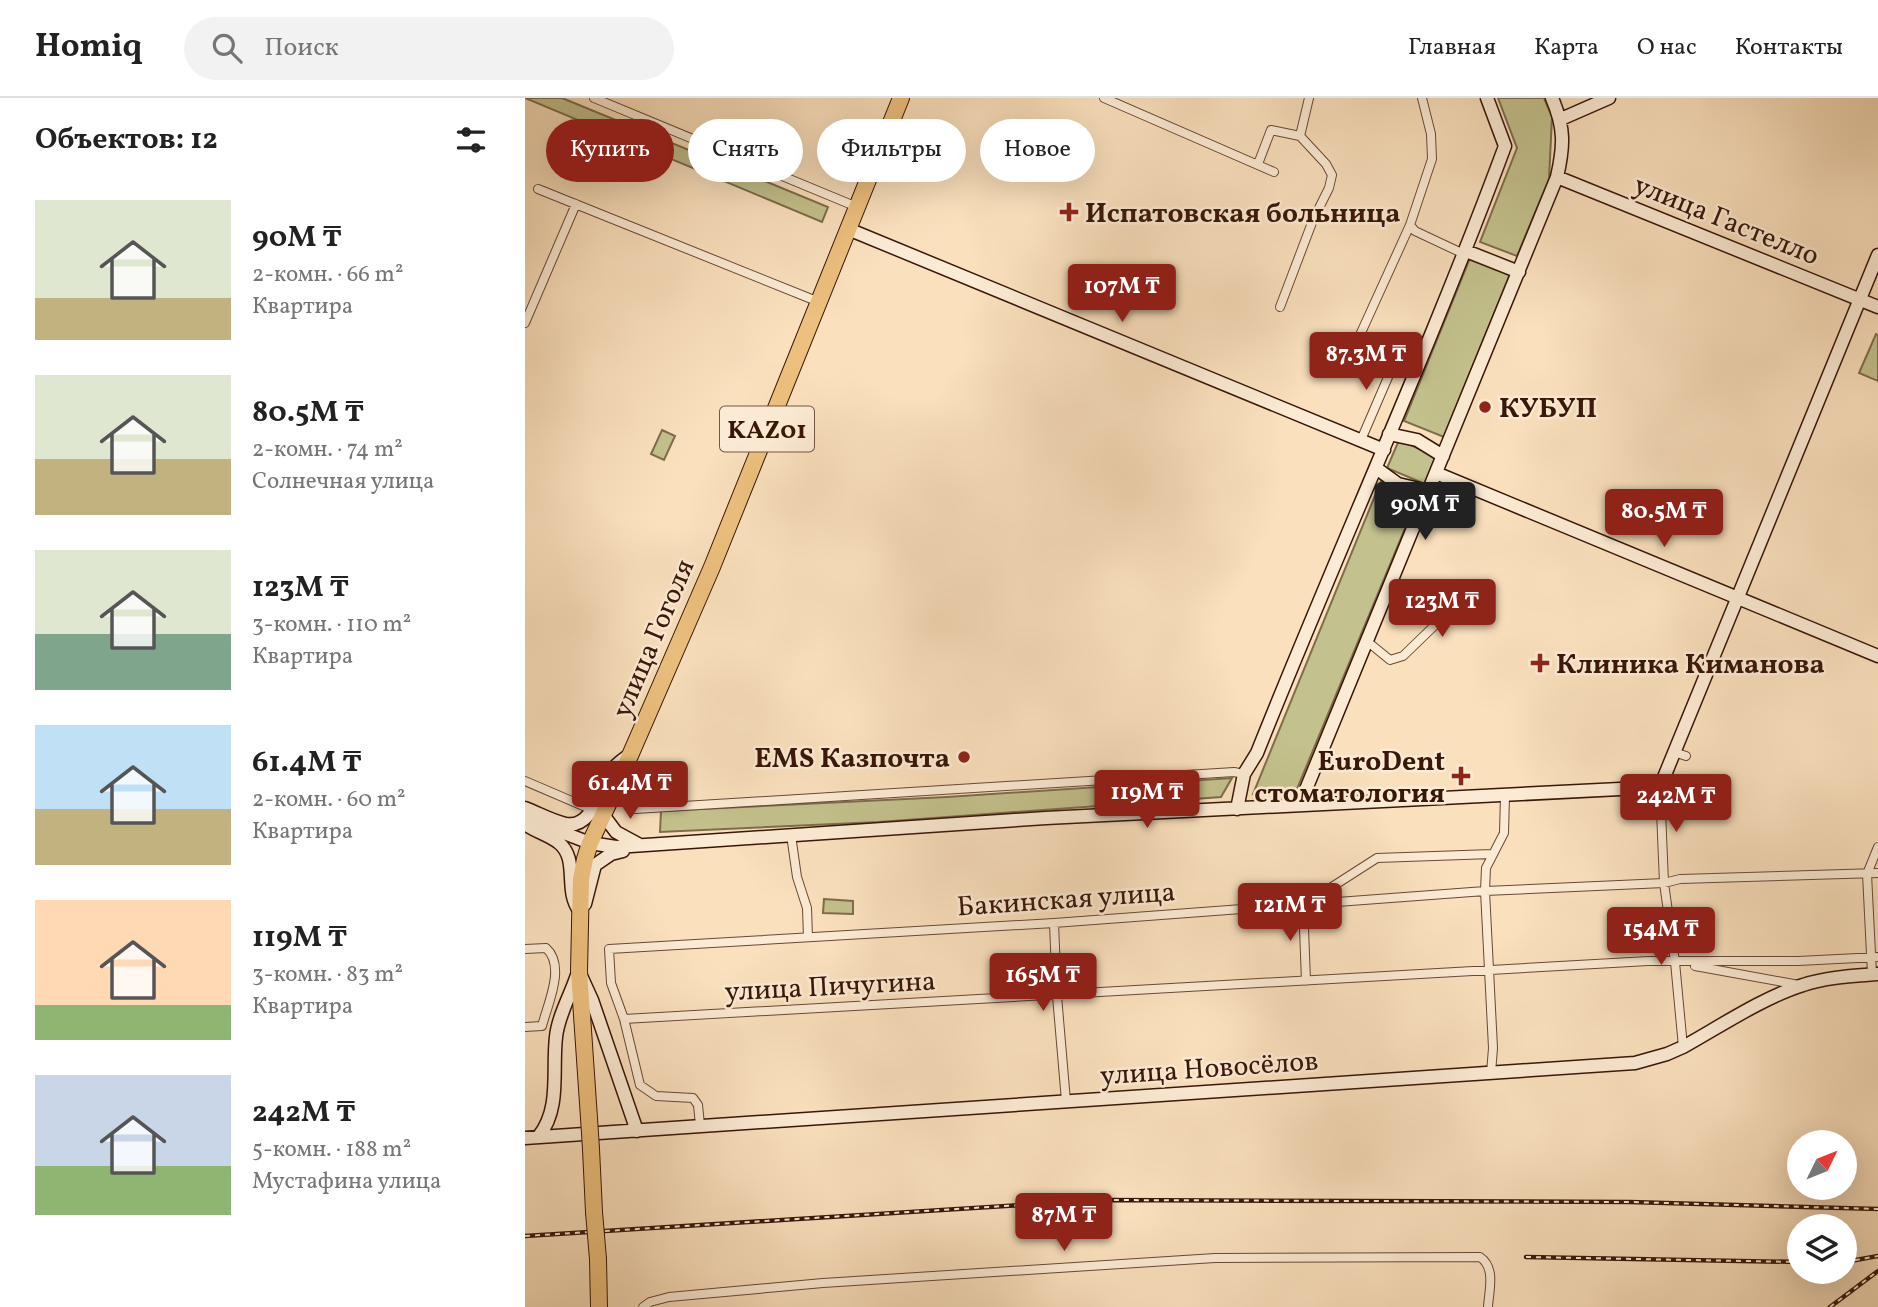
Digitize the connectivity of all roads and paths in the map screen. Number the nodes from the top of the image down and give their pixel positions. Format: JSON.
{"nodes":[{"id":1,"x":594,"y":98,"type":"edge"},
{"id":2,"x":901,"y":98,"type":"edge"},
{"id":3,"x":1104,"y":98,"type":"edge"},
{"id":4,"x":1309,"y":98,"type":"edge"},
{"id":5,"x":1422,"y":98,"type":"edge"},
{"id":6,"x":1487,"y":98,"type":"edge"},
{"id":7,"x":1552,"y":98,"type":"edge"},
{"id":8,"x":1609,"y":98,"type":"edge"},
{"id":9,"x":1561,"y":119,"type":"junction"},
{"id":10,"x":1300,"y":136,"type":"junction"},
{"id":11,"x":1258,"y":164,"type":"junction"},
{"id":12,"x":1274,"y":172,"type":"dead end"},
{"id":13,"x":1557,"y":177,"type":"junction"},
{"id":14,"x":538,"y":189,"type":"dead end"},
{"id":15,"x":576,"y":204,"type":"junction"},
{"id":16,"x":857,"y":207,"type":"junction"},
{"id":17,"x":1410,"y":225,"type":"junction"},
{"id":18,"x":848,"y":229,"type":"junction"},
{"id":19,"x":1465,"y":252,"type":"junction"},
{"id":20,"x":1878,"y":255,"type":"edge"},
{"id":21,"x":1519,"y":272,"type":"junction"},
{"id":22,"x":1859,"y":299,"type":"junction"},
{"id":23,"x":819,"y":302,"type":"junction"},
{"id":24,"x":1280,"y":307,"type":"dead end"},
{"id":25,"x":1878,"y":307,"type":"edge"},
{"id":26,"x":525,"y":323,"type":"edge"},
{"id":27,"x":1398,"y":354,"type":"junction"},
{"id":28,"x":1419,"y":363,"type":"junction"},
{"id":29,"x":1389,"y":434,"type":"junction"},
{"id":30,"x":1361,"y":440,"type":"junction"},
{"id":31,"x":1384,"y":450,"type":"junction"},
{"id":32,"x":1443,"y":456,"type":"junction"},
{"id":33,"x":1376,"y":468,"type":"junction"},
{"id":34,"x":1436,"y":473,"type":"junction"},
{"id":35,"x":1428,"y":491,"type":"junction"},
{"id":36,"x":1739,"y":598,"type":"junction"},
{"id":37,"x":1460,"y":601,"type":"dead end"},
{"id":38,"x":1368,"y":642,"type":"junction"},
{"id":39,"x":1878,"y":656,"type":"edge"},
{"id":40,"x":632,"y":752,"type":"junction"},
{"id":41,"x":1244,"y":774,"type":"junction"},
{"id":42,"x":622,"y":775,"type":"junction"},
{"id":43,"x":525,"y":781,"type":"edge"},
{"id":44,"x":1660,"y":787,"type":"junction"},
{"id":45,"x":1505,"y":796,"type":"junction"},
{"id":46,"x":1300,"y":804,"type":"junction"},
{"id":47,"x":525,"y":808,"type":"edge"},
{"id":48,"x":1237,"y":808,"type":"junction"},
{"id":49,"x":598,"y":813,"type":"junction"},
{"id":50,"x":525,"y":818,"type":"edge"},
{"id":51,"x":525,"y":823,"type":"edge"},
{"id":52,"x":791,"y":835,"type":"junction"},
{"id":53,"x":590,"y":843,"type":"junction"},
{"id":54,"x":636,"y":846,"type":"junction"},
{"id":55,"x":1878,"y":847,"type":"edge"},
{"id":56,"x":1492,"y":854,"type":"junction"},
{"id":57,"x":1878,"y":873,"type":"edge"},
{"id":58,"x":1867,"y":874,"type":"junction"},
{"id":59,"x":1664,"y":883,"type":"junction"},
{"id":60,"x":1485,"y":891,"type":"junction"},
{"id":61,"x":1305,"y":903,"type":"junction"},
{"id":62,"x":580,"y":917,"type":"junction"},
{"id":63,"x":1054,"y":923,"type":"junction"},
{"id":64,"x":809,"y":937,"type":"junction"},
{"id":65,"x":525,"y":949,"type":"edge"},
{"id":66,"x":1875,"y":957,"type":"edge"},
{"id":67,"x":1675,"y":962,"type":"junction"},
{"id":68,"x":1489,"y":970,"type":"junction"},
{"id":69,"x":579,"y":971,"type":"junction"},
{"id":70,"x":1875,"y":974,"type":"edge"},
{"id":71,"x":1306,"y":981,"type":"junction"},
{"id":72,"x":1801,"y":985,"type":"junction"},
{"id":73,"x":1057,"y":996,"type":"junction"},
{"id":74,"x":624,"y":1019,"type":"junction"},
{"id":75,"x":525,"y":1027,"type":"edge"},
{"id":76,"x":1682,"y":1047,"type":"junction"},
{"id":77,"x":1491,"y":1073,"type":"junction"},
{"id":78,"x":1066,"y":1101,"type":"junction"},
{"id":79,"x":700,"y":1125,"type":"junction"},
{"id":80,"x":637,"y":1131,"type":"junction"},
{"id":81,"x":539,"y":1136,"type":"junction"},
{"id":82,"x":525,"y":1138,"type":"edge"},
{"id":83,"x":600,"y":1307,"type":"edge"},
{"id":84,"x":643,"y":1307,"type":"edge"},
{"id":85,"x":1488,"y":1307,"type":"edge"}],
"edges":[{"from":1,"to":16,"type":"street"},
{"from":2,"to":16,"type":"highway","name":"улица Гоголя","number":"KАZ01"},
{"from":3,"to":11,"type":"street"},
{"from":4,"to":10,"type":"street"},
{"from":5,"to":17,"type":"street"},
{"from":6,"to":19,"type":"main road"},
{"from":7,"to":9,"type":"main road"},
{"from":8,"to":9,"type":"main road"},
{"from":9,"to":13,"type":"main road"},
{"from":10,"to":11,"type":"street"},
{"from":10,"to":24,"type":"street"},
{"from":11,"to":12,"type":"street"},
{"from":13,"to":21,"type":"main road"},
{"from":13,"to":22,"type":"main road","name":"улица Гастелло"},
{"from":14,"to":15,"type":"street"},
{"from":15,"to":23,"type":"street"},
{"from":15,"to":26,"type":"street"},
{"from":16,"to":18,"type":"highway","name":"улица Гоголя","number":"KАZ01"},
{"from":17,"to":19,"type":"street"},
{"from":17,"to":27,"type":"street"},
{"from":18,"to":23,"type":"highway","name":"улица Гоголя","number":"KАZ01"},
{"from":18,"to":30,"type":"main road"},
{"from":19,"to":21,"type":"main road"},
{"from":19,"to":28,"type":"main road"},
{"from":20,"to":22,"type":"main road"},
{"from":21,"to":32,"type":"main road"},
{"from":22,"to":25,"type":"main road","name":"улица Гастелло"},
{"from":22,"to":36,"type":"main road"},
{"from":23,"to":40,"type":"highway","name":"улица Гоголя","number":"KАZ01"},
{"from":27,"to":28,"type":"street"},
{"from":27,"to":30,"type":"street"},
{"from":28,"to":29,"type":"main road"},
{"from":29,"to":31,"type":"main road"},
{"from":29,"to":32,"type":"main road"},
{"from":30,"to":31,"type":"main road"},
{"from":31,"to":33,"type":"main road"},
{"from":32,"to":34,"type":"main road"},
{"from":33,"to":35,"type":"main road"},
{"from":33,"to":41,"type":"main road"},
{"from":34,"to":35,"type":"main road"},
{"from":34,"to":36,"type":"main road"},
{"from":35,"to":38,"type":"main road"},
{"from":36,"to":39,"type":"main road"},
{"from":36,"to":44,"type":"main road"},
{"from":37,"to":38,"type":"street"},
{"from":38,"to":46,"type":"main road"},
{"from":40,"to":42,"type":"highway","name":"улица Гоголя","number":"KАZ01"},
{"from":40,"to":49,"type":"main road"},
{"from":41,"to":42,"type":"street"},
{"from":41,"to":48,"type":"main road"},
{"from":42,"to":49,"type":"highway","name":"улица Гоголя","number":"KАZ01"},
{"from":43,"to":49,"type":"street"},
{"from":44,"to":45,"type":"main road"},
{"from":44,"to":59,"type":"street"},
{"from":45,"to":46,"type":"main road"},
{"from":45,"to":56,"type":"street"},
{"from":46,"to":48,"type":"main road"},
{"from":47,"to":49,"type":"main road"},
{"from":48,"to":52,"type":"main road"},
{"from":49,"to":53,"type":"highway","name":"улица Гоголя","number":"KАZ01"},
{"from":49,"to":54,"type":"main road"},
{"from":50,"to":53,"type":"main road"},
{"from":51,"to":62,"type":"main road"},
{"from":52,"to":54,"type":"main road"},
{"from":52,"to":64,"type":"street"},
{"from":53,"to":54,"type":"main road"},
{"from":53,"to":62,"type":"highway","name":"улица Гоголя","number":"KАZ01"},
{"from":54,"to":62,"type":"main road"},
{"from":55,"to":58,"type":"street"},
{"from":56,"to":60,"type":"street"},
{"from":56,"to":61,"type":"street"},
{"from":57,"to":58,"type":"street","name":"Бакинская улица"},
{"from":58,"to":59,"type":"street","name":"Бакинская улица"},
{"from":58,"to":66,"type":"street"},
{"from":59,"to":60,"type":"street","name":"Бакинская улица"},
{"from":59,"to":67,"type":"street"},
{"from":60,"to":61,"type":"street","name":"Бакинская улица"},
{"from":60,"to":68,"type":"street"},
{"from":61,"to":63,"type":"street","name":"Бакинская улица"},
{"from":61,"to":71,"type":"street"},
{"from":62,"to":69,"type":"highway","name":"улица Гоголя","number":"KАZ01"},
{"from":63,"to":64,"type":"street","name":"Бакинская улица"},
{"from":63,"to":73,"type":"street"},
{"from":64,"to":74,"type":"street","name":"Бакинская улица"},
{"from":65,"to":75,"type":"street"},
{"from":66,"to":67,"type":"street","name":"улица Пичугина"},
{"from":66,"to":70,"type":"street"},
{"from":67,"to":68,"type":"street","name":"улица Пичугина"},
{"from":67,"to":72,"type":"street"},
{"from":67,"to":76,"type":"street"},
{"from":68,"to":71,"type":"street","name":"улица Пичугина"},
{"from":68,"to":77,"type":"street"},
{"from":69,"to":80,"type":"main road"},
{"from":69,"to":81,"type":"main road"},
{"from":69,"to":83,"type":"highway","name":"улица Гоголя","number":"KАZ01","bridge":true},
{"from":70,"to":72,"type":"main road","name":"улица Новосёлов"},
{"from":71,"to":73,"type":"street","name":"улица Пичугина"},
{"from":72,"to":76,"type":"main road","name":"улица Новосёлов"},
{"from":73,"to":74,"type":"street","name":"улица Пичугина"},
{"from":73,"to":78,"type":"street"},
{"from":74,"to":79,"type":"street","name":"Бакинская улица"},
{"from":76,"to":77,"type":"main road","name":"улица Новосёлов"},
{"from":77,"to":78,"type":"main road","name":"улица Новосёлов"},
{"from":78,"to":79,"type":"main road","name":"улица Новосёлов"},
{"from":79,"to":80,"type":"main road","name":"улица Новосёлов"},
{"from":80,"to":81,"type":"main road","name":"улица Новосёлов"},
{"from":81,"to":82,"type":"main road","name":"улица Новосёлов"},
{"from":84,"to":85,"type":"street"}]}
